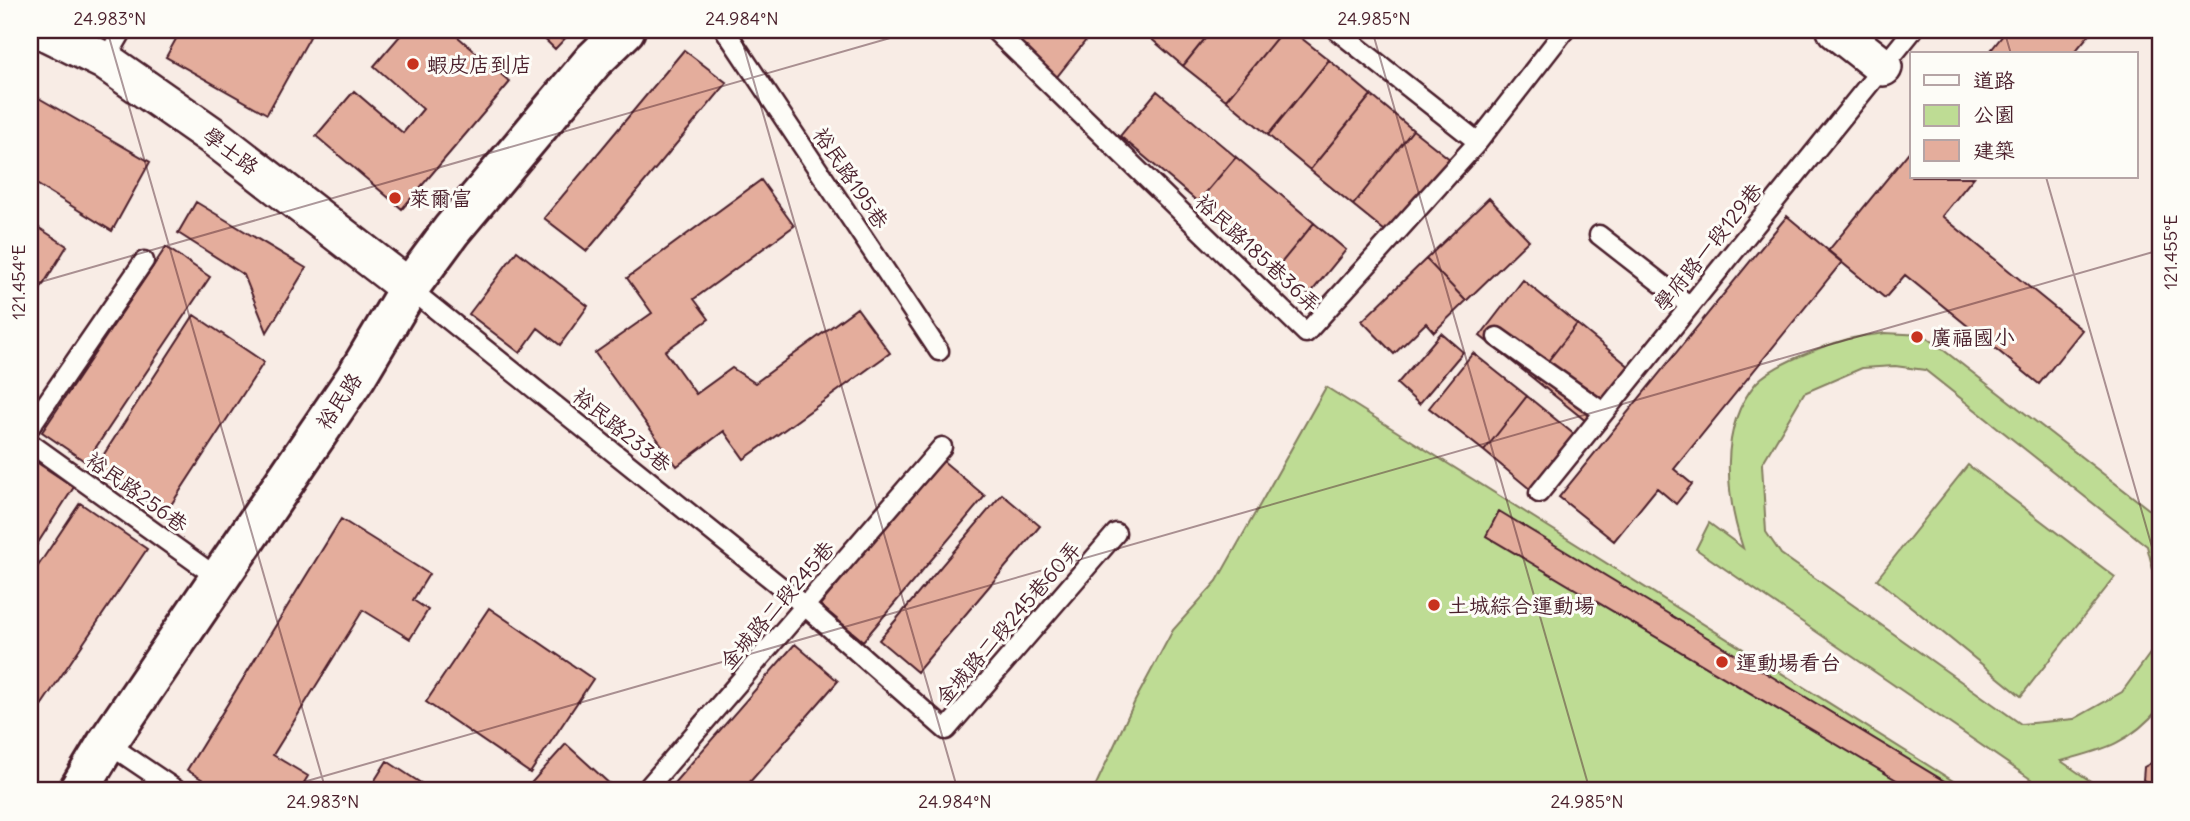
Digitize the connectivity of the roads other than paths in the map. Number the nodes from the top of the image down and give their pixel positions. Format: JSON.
{"nodes":[{"id":1,"x":42,"y":30,"type":"edge"},
{"id":2,"x":123,"y":30,"type":"edge"},
{"id":3,"x":625,"y":30,"type":"edge"},
{"id":4,"x":725,"y":30,"type":"edge"},
{"id":5,"x":994,"y":30,"type":"edge"},
{"id":6,"x":1336,"y":30,"type":"edge"},
{"id":7,"x":1564,"y":30,"type":"edge"},
{"id":8,"x":1836,"y":30,"type":"edge"},
{"id":9,"x":1913,"y":30,"type":"edge"},
{"id":10,"x":105,"y":61,"type":"junction"},
{"id":11,"x":1883,"y":67,"type":"junction"},
{"id":12,"x":1479,"y":142,"type":"junction"},
{"id":13,"x":1599,"y":235,"type":"dead end"},
{"id":14,"x":144,"y":261,"type":"dead end"},
{"id":15,"x":409,"y":288,"type":"junction"},
{"id":16,"x":1690,"y":306,"type":"junction"},
{"id":17,"x":1497,"y":337,"type":"dead end"},
{"id":18,"x":939,"y":351,"type":"dead end"},
{"id":19,"x":1603,"y":412,"type":"junction"},
{"id":20,"x":30,"y":427,"type":"edge"},
{"id":21,"x":30,"y":443,"type":"edge"},
{"id":22,"x":943,"y":447,"type":"dead end"},
{"id":23,"x":1539,"y":493,"type":"dead end"},
{"id":24,"x":1116,"y":533,"type":"dead end"},
{"id":25,"x":218,"y":578,"type":"junction"},
{"id":26,"x":806,"y":607,"type":"junction"},
{"id":27,"x":107,"y":743,"type":"junction"},
{"id":28,"x":78,"y":791,"type":"edge"},
{"id":29,"x":178,"y":791,"type":"edge"},
{"id":30,"x":645,"y":791,"type":"edge"}],
"edges":[{"from":1,"to":10,"type":"street","name":"學士路"},
{"from":2,"to":10,"type":"lane"},
{"from":3,"to":15,"type":"street","name":"裕民路"},
{"from":4,"to":18,"type":"lane","name":"裕民路195巷"},
{"from":5,"to":12,"type":"lane","name":"裕民路185巷36弄"},
{"from":6,"to":12,"type":"lane"},
{"from":7,"to":12,"type":"lane"},
{"from":8,"to":11,"type":"street"},
{"from":9,"to":11,"type":"lane","name":"學府路一段129巷"},
{"from":10,"to":15,"type":"street","name":"學士路"},
{"from":11,"to":16,"type":"lane","name":"學府路一段129巷"},
{"from":13,"to":16,"type":"lane"},
{"from":14,"to":20,"type":"lane"},
{"from":15,"to":25,"type":"street","name":"裕民路"},
{"from":15,"to":26,"type":"lane","name":"裕民路233巷"},
{"from":16,"to":19,"type":"lane","name":"學府路一段129巷"},
{"from":17,"to":19,"type":"lane"},
{"from":19,"to":23,"type":"lane","name":"學府路一段129巷"},
{"from":21,"to":25,"type":"lane","name":"裕民路256巷"},
{"from":22,"to":26,"type":"lane","name":"金城路二段245巷"},
{"from":24,"to":26,"type":"lane","name":"金城路二段245巷60弄"},
{"from":25,"to":27,"type":"street","name":"裕民路"},
{"from":26,"to":30,"type":"lane","name":"金城路二段245巷"},
{"from":27,"to":28,"type":"street","name":"裕民路"},
{"from":27,"to":29,"type":"lane"}]}
